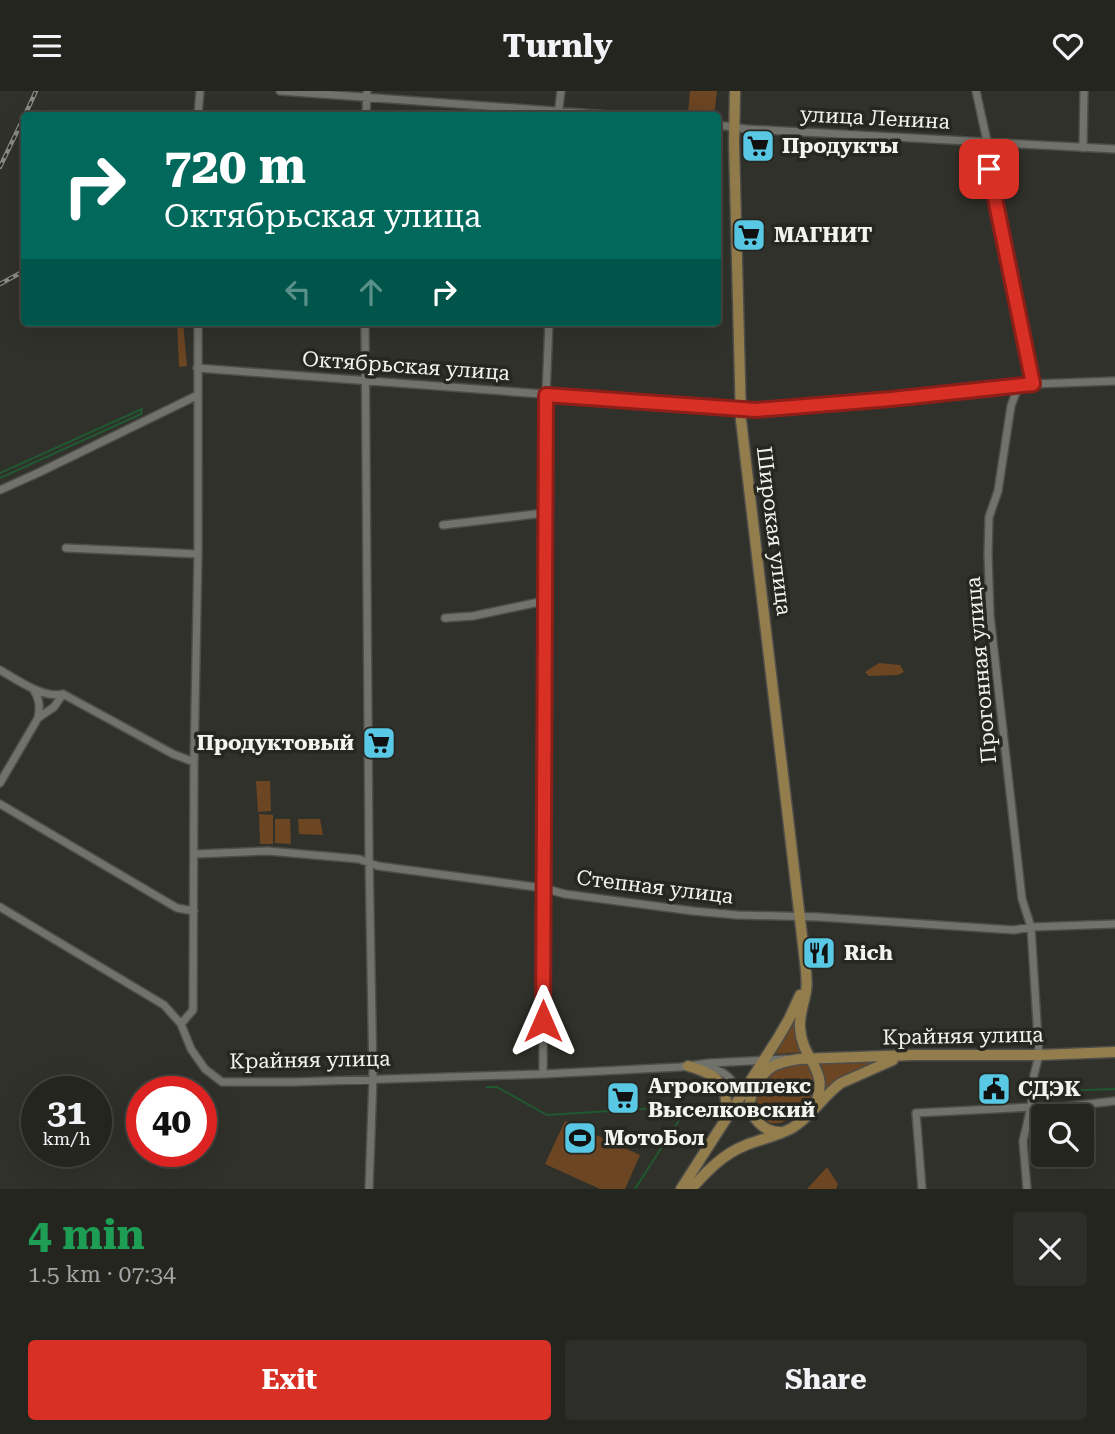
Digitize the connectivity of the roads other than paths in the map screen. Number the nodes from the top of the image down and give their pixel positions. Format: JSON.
{"nodes":[{"id":1,"x":200,"y":91,"type":"edge"},
{"id":2,"x":280,"y":91,"type":"edge"},
{"id":3,"x":561,"y":91,"type":"edge"},
{"id":4,"x":735,"y":91,"type":"edge"},
{"id":5,"x":976,"y":91,"type":"edge"},
{"id":6,"x":1084,"y":91,"type":"edge"},
{"id":7,"x":367,"y":94,"type":"edge"},
{"id":8,"x":198,"y":112,"type":"edge"},
{"id":9,"x":366,"y":112,"type":"edge"},
{"id":10,"x":540,"y":112,"type":"edge"},
{"id":11,"x":559,"y":112,"type":"edge"},
{"id":12,"x":721,"y":125,"type":"edge"},
{"id":13,"x":733,"y":127,"type":"junction"},
{"id":14,"x":987,"y":141,"type":"junction"},
{"id":15,"x":1083,"y":148,"type":"junction"},
{"id":16,"x":1115,"y":149,"type":"edge"},
{"id":17,"x":198,"y":326,"type":"edge"},
{"id":18,"x":365,"y":326,"type":"edge"},
{"id":19,"x":549,"y":326,"type":"edge"},
{"id":20,"x":197,"y":368,"type":"junction"},
{"id":21,"x":365,"y":380,"type":"junction"},
{"id":22,"x":1115,"y":381,"type":"edge"},
{"id":23,"x":1033,"y":384,"type":"junction"},
{"id":24,"x":198,"y":395,"type":"junction"},
{"id":25,"x":546,"y":395,"type":"junction"},
{"id":26,"x":740,"y":408,"type":"junction"},
{"id":27,"x":0,"y":490,"type":"edge"},
{"id":28,"x":545,"y":513,"type":"junction"},
{"id":29,"x":443,"y":525,"type":"dead end"},
{"id":30,"x":66,"y":548,"type":"dead end"},
{"id":31,"x":198,"y":554,"type":"junction"},
{"id":32,"x":544,"y":601,"type":"junction"},
{"id":33,"x":445,"y":618,"type":"dead end"},
{"id":34,"x":0,"y":670,"type":"edge"},
{"id":35,"x":33,"y":689,"type":"junction"},
{"id":36,"x":63,"y":694,"type":"junction"},
{"id":37,"x":38,"y":718,"type":"junction"},
{"id":38,"x":194,"y":762,"type":"junction"},
{"id":39,"x":0,"y":783,"type":"edge"},
{"id":40,"x":0,"y":804,"type":"edge"},
{"id":41,"x":195,"y":854,"type":"junction"},
{"id":42,"x":369,"y":863,"type":"junction"},
{"id":43,"x":543,"y":888,"type":"junction"},
{"id":44,"x":3,"y":909,"type":"edge"},
{"id":45,"x":194,"y":911,"type":"junction"},
{"id":46,"x":800,"y":917,"type":"junction"},
{"id":47,"x":0,"y":918,"type":"edge"},
{"id":48,"x":1115,"y":924,"type":"edge"},
{"id":49,"x":1031,"y":927,"type":"junction"},
{"id":50,"x":805,"y":974,"type":"junction"},
{"id":51,"x":181,"y":1024,"type":"junction"},
{"id":52,"x":803,"y":1041,"type":"junction"},
{"id":53,"x":1115,"y":1052,"type":"edge"},
{"id":54,"x":913,"y":1055,"type":"junction"},
{"id":55,"x":1039,"y":1055,"type":"junction"},
{"id":56,"x":765,"y":1059,"type":"junction"},
{"id":57,"x":799,"y":1059,"type":"junction"},
{"id":58,"x":811,"y":1059,"type":"junction"},
{"id":59,"x":838,"y":1059,"type":"junction"},
{"id":60,"x":688,"y":1066,"type":"junction"},
{"id":61,"x":756,"y":1072,"type":"junction"},
{"id":62,"x":542,"y":1074,"type":"junction"},
{"id":63,"x":373,"y":1078,"type":"junction"},
{"id":64,"x":754,"y":1089,"type":"junction"},
{"id":65,"x":742,"y":1094,"type":"junction"},
{"id":66,"x":1115,"y":1101,"type":"edge"},
{"id":67,"x":1031,"y":1104,"type":"edge"},
{"id":68,"x":1088,"y":1104,"type":"edge"},
{"id":69,"x":1031,"y":1107,"type":"joint"},
{"id":70,"x":813,"y":1109,"type":"junction"},
{"id":71,"x":755,"y":1119,"type":"junction"},
{"id":72,"x":721,"y":1126,"type":"junction"},
{"id":73,"x":784,"y":1132,"type":"junction"},
{"id":74,"x":369,"y":1189,"type":"edge"},
{"id":75,"x":681,"y":1189,"type":"edge"},
{"id":76,"x":691,"y":1189,"type":"edge"},
{"id":77,"x":922,"y":1189,"type":"edge"},
{"id":78,"x":1027,"y":1189,"type":"edge"}],
"edges":[{"from":1,"to":8,"type":"street"},
{"from":2,"to":7,"type":"street"},
{"from":3,"to":11,"type":"street"},
{"from":4,"to":13,"type":"main road","name":"Широкая улица"},
{"from":5,"to":14,"type":"street"},
{"from":6,"to":15,"type":"street"},
{"from":7,"to":9,"type":"street"},
{"from":7,"to":10,"type":"street"},
{"from":12,"to":13,"type":"street","name":"улица Ленина"},
{"from":13,"to":14,"type":"street","name":"улица Ленина"},
{"from":13,"to":26,"type":"main road","name":"Широкая улица"},
{"from":14,"to":15,"type":"street","name":"улица Ленина"},
{"from":14,"to":23,"type":"street"},
{"from":15,"to":16,"type":"street","name":"улица Ленина"},
{"from":17,"to":20,"type":"street"},
{"from":18,"to":21,"type":"street"},
{"from":19,"to":25,"type":"street"},
{"from":20,"to":21,"type":"street","name":"Октябрьская улица"},
{"from":20,"to":24,"type":"street"},
{"from":21,"to":25,"type":"street","name":"Октябрьская улица"},
{"from":21,"to":42,"type":"street"},
{"from":22,"to":23,"type":"street","name":"Октябрьская улица"},
{"from":23,"to":26,"type":"street","name":"Октябрьская улица"},
{"from":23,"to":49,"type":"street","name":"Прогонная улица"},
{"from":24,"to":27,"type":"street"},
{"from":24,"to":31,"type":"street"},
{"from":25,"to":26,"type":"street","name":"Октябрьская улица"},
{"from":25,"to":28,"type":"street"},
{"from":26,"to":46,"type":"main road","name":"Широкая улица"},
{"from":28,"to":29,"type":"street"},
{"from":28,"to":32,"type":"street"},
{"from":30,"to":31,"type":"street"},
{"from":31,"to":38,"type":"street"},
{"from":32,"to":33,"type":"street"},
{"from":32,"to":43,"type":"street"},
{"from":34,"to":35,"type":"street"},
{"from":35,"to":36,"type":"street"},
{"from":35,"to":37,"type":"street"},
{"from":36,"to":37,"type":"street"},
{"from":36,"to":38,"type":"street"},
{"from":37,"to":39,"type":"street"},
{"from":38,"to":41,"type":"street"},
{"from":40,"to":45,"type":"street"},
{"from":41,"to":42,"type":"street","name":"Степная улица"},
{"from":41,"to":45,"type":"street"},
{"from":42,"to":43,"type":"street","name":"Степная улица"},
{"from":42,"to":63,"type":"street"},
{"from":43,"to":46,"type":"street","name":"Степная улица"},
{"from":43,"to":62,"type":"street"},
{"from":44,"to":47,"type":"street"},
{"from":44,"to":51,"type":"street","name":"Крайняя улица"},
{"from":45,"to":51,"type":"street"},
{"from":46,"to":49,"type":"street","name":"Степная улица"},
{"from":46,"to":50,"type":"main road","name":"Широкая улица"},
{"from":48,"to":49,"type":"street","name":"Степная улица"},
{"from":49,"to":55,"type":"street","name":"Прогонная улица"},
{"from":50,"to":52,"type":"main road"},
{"from":50,"to":56,"type":"main road"},
{"from":51,"to":63,"type":"street","name":"Крайняя улица"},
{"from":52,"to":58,"type":"main road"},
{"from":52,"to":59,"type":"main road"},
{"from":53,"to":55,"type":"main road","name":"Крайняя улица"},
{"from":54,"to":55,"type":"main road","name":"Крайняя улица"},
{"from":54,"to":59,"type":"main road","name":"Крайняя улица"},
{"from":54,"to":70,"type":"main road"},
{"from":55,"to":67,"type":"street","name":"Прогонная улица"},
{"from":56,"to":57,"type":"street"},
{"from":56,"to":60,"type":"street"},
{"from":56,"to":61,"type":"main road"},
{"from":57,"to":58,"type":"main road"},
{"from":57,"to":64,"type":"main road"},
{"from":58,"to":59,"type":"main road","name":"Крайняя улица"},
{"from":58,"to":70,"type":"main road"},
{"from":60,"to":62,"type":"street","name":"Крайняя улица"},
{"from":60,"to":65,"type":"street"},
{"from":60,"to":72,"type":"main road"},
{"from":61,"to":64,"type":"main road"},
{"from":61,"to":65,"type":"main road"},
{"from":62,"to":63,"type":"street","name":"Крайняя улица"},
{"from":63,"to":74,"type":"street"},
{"from":64,"to":71,"type":"main road"},
{"from":65,"to":71,"type":"street"},
{"from":65,"to":72,"type":"main road"},
{"from":66,"to":68,"type":"street"},
{"from":69,"to":77,"type":"street"},
{"from":69,"to":78,"type":"street","name":"Прогонная улица"},
{"from":70,"to":73,"type":"main road"},
{"from":71,"to":73,"type":"main road"},
{"from":72,"to":75,"type":"main road"},
{"from":73,"to":76,"type":"main road"}]}
